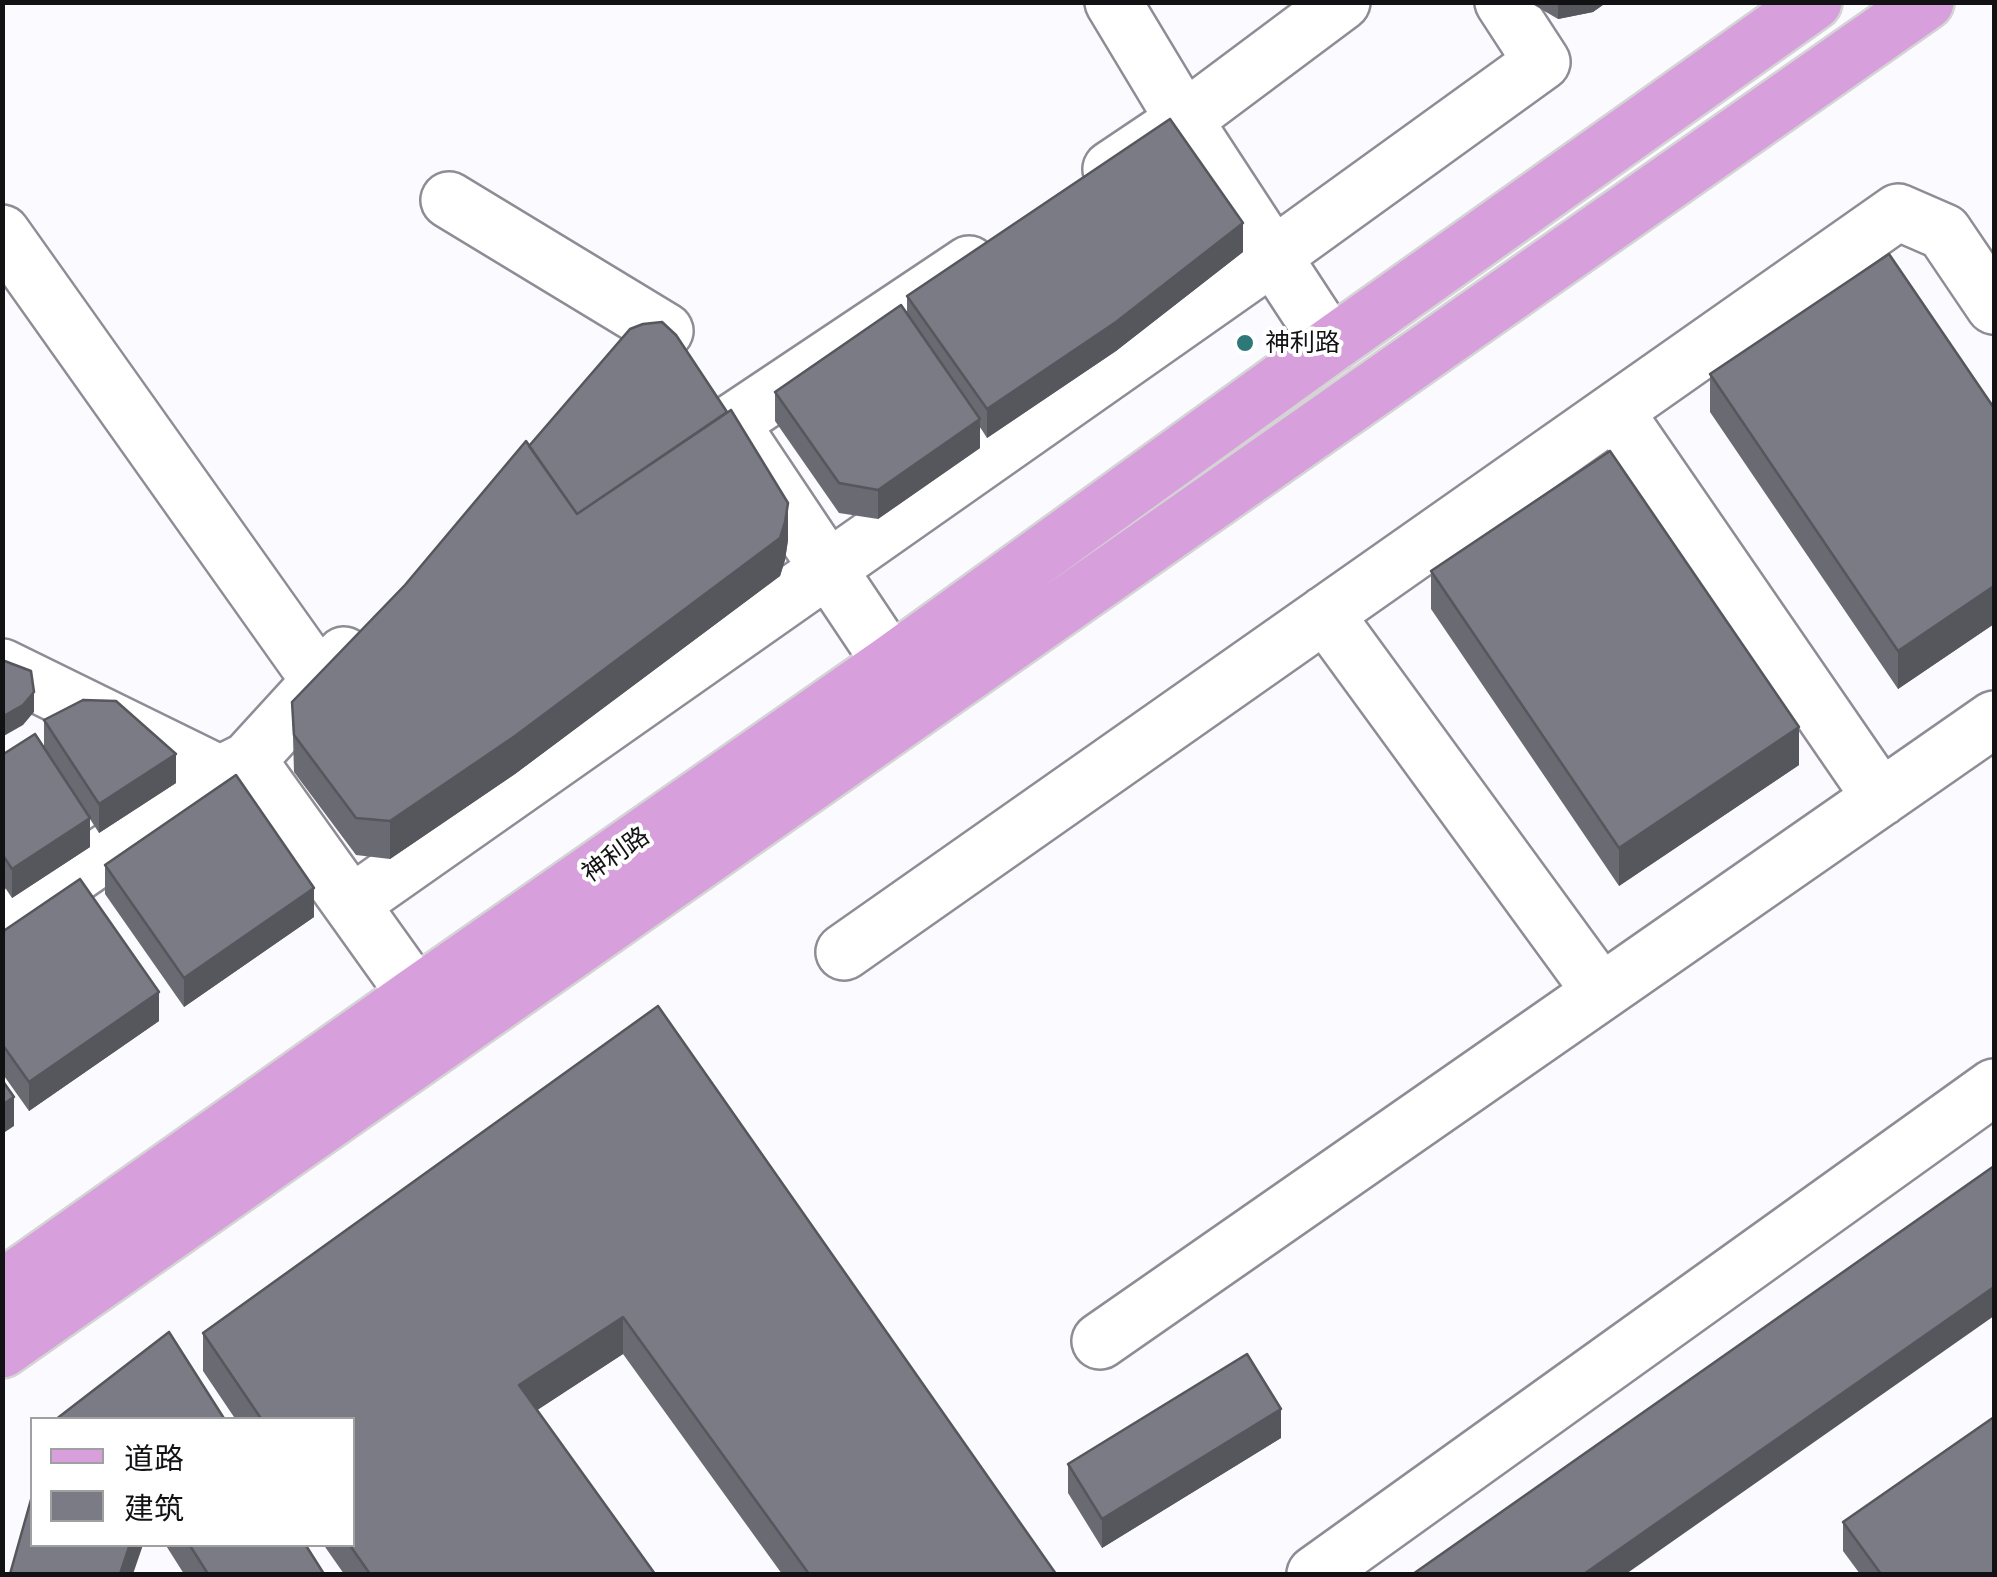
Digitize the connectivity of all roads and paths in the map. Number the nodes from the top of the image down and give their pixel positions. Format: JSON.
{"nodes":[{"id":1,"x":1113,"y":2,"type":"edge"},
{"id":2,"x":1342,"y":2,"type":"edge"},
{"id":3,"x":1502,"y":2,"type":"edge"},
{"id":4,"x":1814,"y":2,"type":"edge"},
{"id":5,"x":1926,"y":2,"type":"edge"},
{"id":6,"x":1184,"y":120,"type":"junction"},
{"id":7,"x":1070,"y":196,"type":"edge"},
{"id":8,"x":449,"y":200,"type":"dead end"},
{"id":9,"x":2,"y":233,"type":"edge"},
{"id":10,"x":1006,"y":239,"type":"edge"},
{"id":11,"x":1272,"y":257,"type":"junction"},
{"id":12,"x":1994,"y":306,"type":"edge"},
{"id":13,"x":665,"y":331,"type":"junction"},
{"id":14,"x":1332,"y":345,"type":"junction"},
{"id":15,"x":616,"y":357,"type":"edge"},
{"id":16,"x":1615,"y":411,"type":"junction"},
{"id":17,"x":731,"y":424,"type":"junction"},
{"id":18,"x":828,"y":568,"type":"junction"},
{"id":19,"x":1325,"y":614,"type":"junction"},
{"id":20,"x":374,"y":622,"type":"edge"},
{"id":21,"x":891,"y":663,"type":"junction"},
{"id":22,"x":2,"y":667,"type":"edge"},
{"id":23,"x":320,"y":681,"type":"junction"},
{"id":24,"x":80,"y":704,"type":"junction"},
{"id":25,"x":1994,"y":719,"type":"edge"},
{"id":26,"x":33,"y":736,"type":"edge"},
{"id":27,"x":234,"y":767,"type":"junction"},
{"id":28,"x":1881,"y":798,"type":"junction"},
{"id":29,"x":351,"y":904,"type":"junction"},
{"id":30,"x":2,"y":925,"type":"edge"},
{"id":31,"x":844,"y":952,"type":"dead end"},
{"id":32,"x":1602,"y":992,"type":"junction"},
{"id":33,"x":416,"y":995,"type":"junction"},
{"id":34,"x":1994,"y":1086,"type":"edge"},
{"id":35,"x":2,"y":1288,"type":"edge"},
{"id":36,"x":1100,"y":1341,"type":"dead end"},
{"id":37,"x":2,"y":1350,"type":"edge"},
{"id":38,"x":1315,"y":1574,"type":"edge"}],
"edges":[{"from":1,"to":6,"type":"street"},
{"from":2,"to":6,"type":"street"},
{"from":3,"to":11,"type":"street"},
{"from":4,"to":14,"type":"main road","name":"神利路"},
{"from":5,"to":37,"type":"main road"},
{"from":6,"to":7,"type":"street"},
{"from":6,"to":11,"type":"street"},
{"from":8,"to":13,"type":"street"},
{"from":9,"to":23,"type":"street"},
{"from":10,"to":17,"type":"street"},
{"from":11,"to":14,"type":"street"},
{"from":11,"to":18,"type":"street"},
{"from":12,"to":16,"type":"street"},
{"from":13,"to":15,"type":"street"},
{"from":13,"to":17,"type":"street"},
{"from":14,"to":21,"type":"main road","name":"神利路"},
{"from":16,"to":19,"type":"street"},
{"from":16,"to":28,"type":"street"},
{"from":17,"to":18,"type":"street"},
{"from":18,"to":21,"type":"street"},
{"from":18,"to":29,"type":"street"},
{"from":19,"to":31,"type":"street"},
{"from":19,"to":32,"type":"street"},
{"from":20,"to":23,"type":"street"},
{"from":21,"to":33,"type":"main road","name":"神利路"},
{"from":22,"to":24,"type":"street"},
{"from":23,"to":27,"type":"street"},
{"from":24,"to":26,"type":"street"},
{"from":24,"to":27,"type":"street"},
{"from":25,"to":28,"type":"street"},
{"from":27,"to":29,"type":"street"},
{"from":27,"to":30,"type":"street"},
{"from":28,"to":32,"type":"street"},
{"from":29,"to":33,"type":"street"},
{"from":32,"to":36,"type":"street"},
{"from":33,"to":35,"type":"main road","name":"神利路"},
{"from":34,"to":38,"type":"street"}]}
